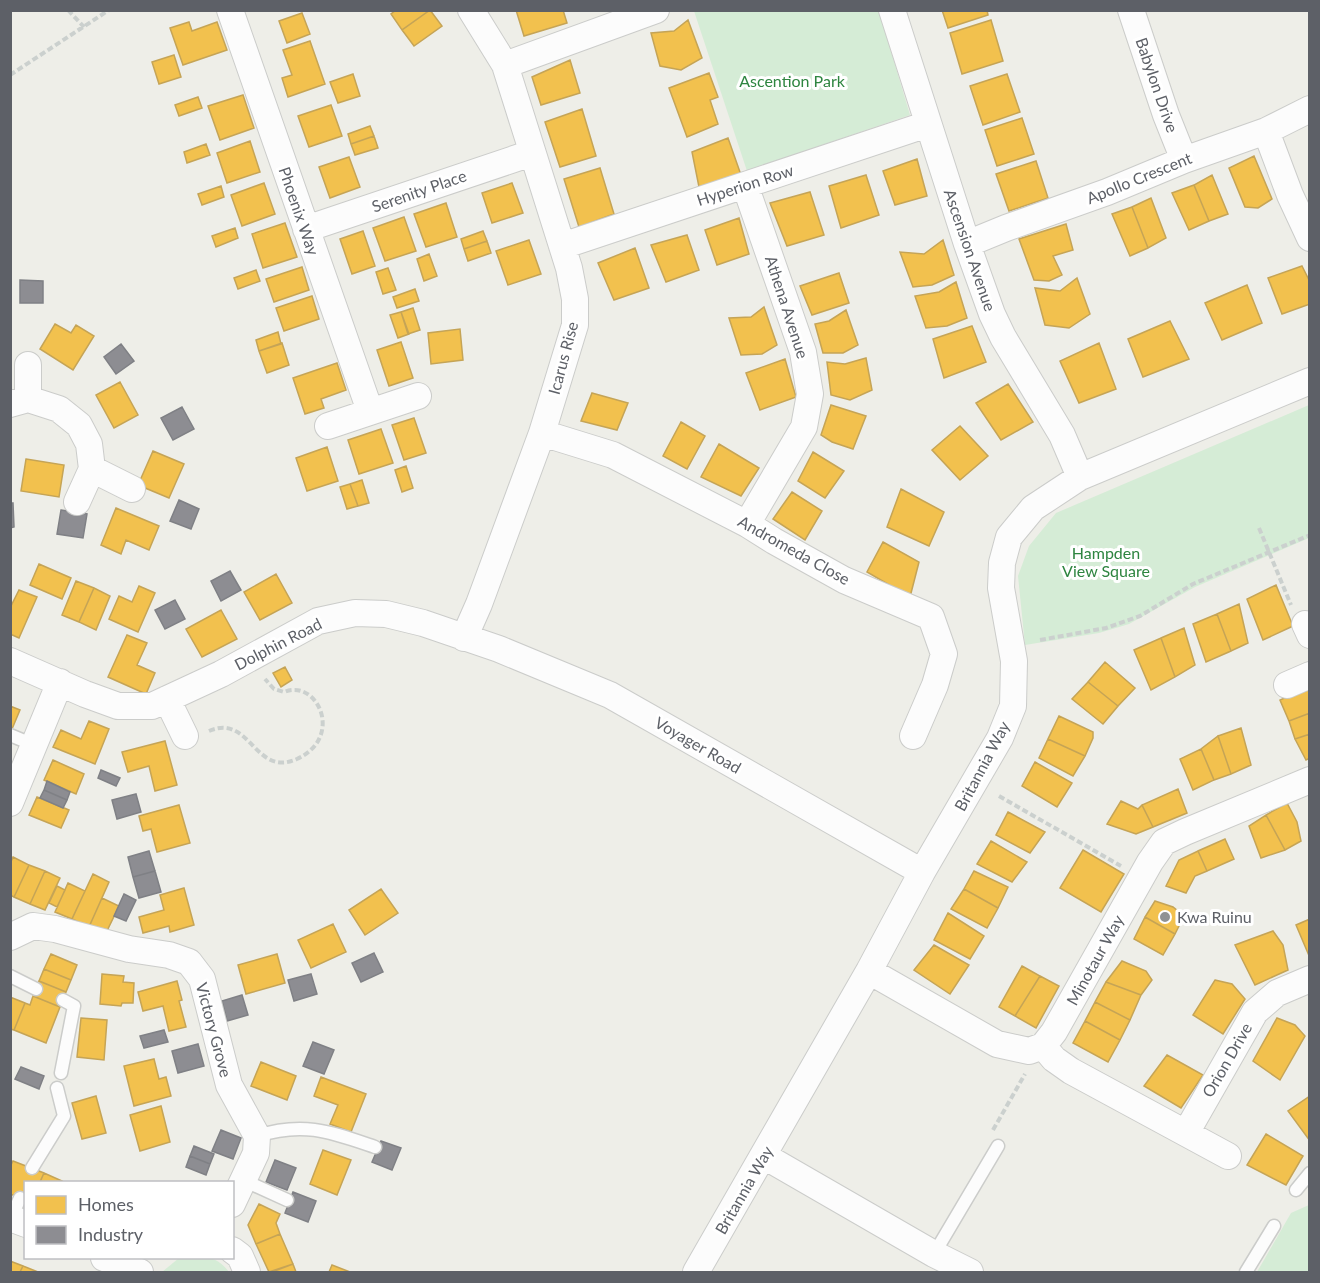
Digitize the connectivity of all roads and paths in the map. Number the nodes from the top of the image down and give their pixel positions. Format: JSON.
{"nodes":[{"id":1,"x":68,"y":10,"type":"edge"},
{"id":2,"x":109,"y":10,"type":"edge"},
{"id":3,"x":230,"y":10,"type":"edge"},
{"id":4,"x":471,"y":10,"type":"edge"},
{"id":5,"x":656,"y":10,"type":"edge"},
{"id":6,"x":892,"y":10,"type":"edge"},
{"id":7,"x":1131,"y":10,"type":"edge"},
{"id":8,"x":84,"y":27,"type":"junction"},
{"id":9,"x":505,"y":65,"type":"junction"},
{"id":10,"x":10,"y":75,"type":"edge"},
{"id":11,"x":1310,"y":109,"type":"edge"},
{"id":12,"x":928,"y":124,"type":"junction"},
{"id":13,"x":1266,"y":131,"type":"junction"},
{"id":14,"x":532,"y":153,"type":"junction"},
{"id":15,"x":1184,"y":160,"type":"junction"},
{"id":16,"x":746,"y":185,"type":"junction"},
{"id":17,"x":306,"y":229,"type":"junction"},
{"id":18,"x":1310,"y":238,"type":"edge"},
{"id":19,"x":967,"y":244,"type":"junction"},
{"id":20,"x":562,"y":246,"type":"junction"},
{"id":21,"x":28,"y":365,"type":"dead end"},
{"id":22,"x":1310,"y":381,"type":"edge"},
{"id":23,"x":418,"y":396,"type":"dead end"},
{"id":24,"x":19,"y":402,"type":"edge"},
{"id":25,"x":370,"y":411,"type":"junction"},
{"id":26,"x":328,"y":426,"type":"dead end"},
{"id":27,"x":542,"y":433,"type":"junction"},
{"id":28,"x":92,"y":469,"type":"junction"},
{"id":29,"x":1080,"y":477,"type":"junction"},
{"id":30,"x":132,"y":489,"type":"dead end"},
{"id":31,"x":76,"y":502,"type":"dead end"},
{"id":32,"x":747,"y":524,"type":"junction"},
{"id":33,"x":1258,"y":528,"type":"dead end"},
{"id":34,"x":1310,"y":535,"type":"edge"},
{"id":35,"x":1269,"y":552,"type":"junction"},
{"id":36,"x":1307,"y":629,"type":"edge"},
{"id":37,"x":464,"y":638,"type":"junction"},
{"id":38,"x":1040,"y":640,"type":"dead end"},
{"id":39,"x":253,"y":657,"type":"junction"},
{"id":40,"x":10,"y":661,"type":"edge"},
{"id":41,"x":60,"y":682,"type":"junction"},
{"id":42,"x":168,"y":699,"type":"junction"},
{"id":43,"x":194,"y":734,"type":"joint"},
{"id":44,"x":10,"y":735,"type":"edge"},
{"id":45,"x":913,"y":736,"type":"dead end"},
{"id":46,"x":34,"y":745,"type":"junction"},
{"id":47,"x":1310,"y":780,"type":"edge"},
{"id":48,"x":999,"y":796,"type":"dead end"},
{"id":49,"x":10,"y":803,"type":"edge"},
{"id":50,"x":922,"y":872,"type":"junction"},
{"id":51,"x":1141,"y":878,"type":"junction"},
{"id":52,"x":10,"y":937,"type":"edge"},
{"id":53,"x":869,"y":971,"type":"junction"},
{"id":54,"x":10,"y":976,"type":"edge"},
{"id":55,"x":1310,"y":979,"type":"edge"},
{"id":56,"x":36,"y":989,"type":"dead end"},
{"id":57,"x":63,"y":1000,"type":"dead end"},
{"id":58,"x":1043,"y":1046,"type":"junction"},
{"id":59,"x":61,"y":1072,"type":"dead end"},
{"id":60,"x":57,"y":1088,"type":"dead end"},
{"id":61,"x":1186,"y":1133,"type":"junction"},
{"id":62,"x":257,"y":1136,"type":"junction"},
{"id":63,"x":998,"y":1146,"type":"dead end"},
{"id":64,"x":375,"y":1147,"type":"dead end"},
{"id":65,"x":764,"y":1156,"type":"junction"},
{"id":66,"x":1228,"y":1156,"type":"dead end"},
{"id":67,"x":32,"y":1168,"type":"dead end"},
{"id":68,"x":1310,"y":1173,"type":"edge"},
{"id":69,"x":243,"y":1180,"type":"junction"},
{"id":70,"x":1296,"y":1190,"type":"dead end"},
{"id":71,"x":234,"y":1200,"type":"edge"},
{"id":72,"x":287,"y":1200,"type":"dead end"},
{"id":73,"x":1274,"y":1226,"type":"dead end"},
{"id":74,"x":234,"y":1252,"type":"edge"},
{"id":75,"x":934,"y":1254,"type":"junction"},
{"id":76,"x":110,"y":1259,"type":"edge"},
{"id":77,"x":151,"y":1259,"type":"edge"},
{"id":78,"x":141,"y":1272,"type":"edge"},
{"id":79,"x":247,"y":1272,"type":"edge"},
{"id":80,"x":696,"y":1272,"type":"edge"},
{"id":81,"x":970,"y":1272,"type":"edge"},
{"id":82,"x":1246,"y":1272,"type":"edge"}],
"edges":[{"from":1,"to":8,"type":"path"},
{"from":2,"to":8,"type":"path"},
{"from":3,"to":17,"type":"street","name":"Phoenix Way"},
{"from":4,"to":9,"type":"street","name":"Icarus Rise"},
{"from":5,"to":9,"type":"street"},
{"from":6,"to":12,"type":"street","name":"Ascension Avenue"},
{"from":7,"to":15,"type":"street","name":"Babylon Drive"},
{"from":8,"to":10,"type":"path"},
{"from":9,"to":14,"type":"street","name":"Icarus Rise"},
{"from":11,"to":13,"type":"street","name":"Apollo Crescent"},
{"from":12,"to":16,"type":"street","name":"Hyperion Row"},
{"from":12,"to":19,"type":"street","name":"Ascension Avenue"},
{"from":13,"to":15,"type":"street","name":"Apollo Crescent"},
{"from":13,"to":18,"type":"street"},
{"from":14,"to":17,"type":"street","name":"Serenity Place"},
{"from":14,"to":20,"type":"street","name":"Icarus Rise"},
{"from":15,"to":19,"type":"street","name":"Apollo Crescent"},
{"from":16,"to":20,"type":"street","name":"Hyperion Row"},
{"from":16,"to":32,"type":"street","name":"Athena Avenue"},
{"from":17,"to":25,"type":"street","name":"Phoenix Way"},
{"from":19,"to":29,"type":"street","name":"Ascension Avenue"},
{"from":20,"to":27,"type":"street","name":"Icarus Rise"},
{"from":21,"to":24,"type":"street"},
{"from":22,"to":29,"type":"street","name":"Britannia Way"},
{"from":23,"to":25,"type":"street"},
{"from":24,"to":28,"type":"street"},
{"from":25,"to":26,"type":"street"},
{"from":27,"to":32,"type":"street","name":"Andromeda Close"},
{"from":27,"to":37,"type":"street","name":"Icarus Rise"},
{"from":28,"to":30,"type":"street"},
{"from":28,"to":31,"type":"street"},
{"from":29,"to":50,"type":"street","name":"Britannia Way"},
{"from":32,"to":45,"type":"street","name":"Andromeda Close"},
{"from":33,"to":35,"type":"path"},
{"from":34,"to":35,"type":"path"},
{"from":35,"to":36,"type":"path"},
{"from":35,"to":38,"type":"path"},
{"from":37,"to":39,"type":"street","name":"Dolphin Road"},
{"from":37,"to":50,"type":"street","name":"Voyager Road"},
{"from":39,"to":42,"type":"street","name":"Dolphin Road"},
{"from":39,"to":43,"type":"path"},
{"from":40,"to":41,"type":"street","name":"Dolphin Road"},
{"from":41,"to":42,"type":"street","name":"Dolphin Road"},
{"from":41,"to":46,"type":"street"},
{"from":42,"to":43,"type":"street"},
{"from":44,"to":46,"type":"lane"},
{"from":46,"to":49,"type":"street"},
{"from":47,"to":51,"type":"street","name":"Minotaur Way"},
{"from":48,"to":51,"type":"path"},
{"from":50,"to":53,"type":"street","name":"Britannia Way"},
{"from":51,"to":58,"type":"street","name":"Minotaur Way"},
{"from":52,"to":62,"type":"street","name":"Victory Grove"},
{"from":53,"to":58,"type":"street"},
{"from":53,"to":65,"type":"street","name":"Britannia Way"},
{"from":54,"to":56,"type":"lane"},
{"from":55,"to":61,"type":"street","name":"Orion Drive"},
{"from":57,"to":59,"type":"lane"},
{"from":58,"to":61,"type":"street"},
{"from":60,"to":67,"type":"lane"},
{"from":61,"to":66,"type":"street"},
{"from":62,"to":64,"type":"lane"},
{"from":62,"to":69,"type":"street"},
{"from":63,"to":75,"type":"lane"},
{"from":65,"to":75,"type":"street"},
{"from":65,"to":80,"type":"street","name":"Britannia Way"},
{"from":68,"to":70,"type":"lane"},
{"from":69,"to":71,"type":"street"},
{"from":69,"to":72,"type":"lane"},
{"from":73,"to":82,"type":"lane"},
{"from":74,"to":79,"type":"street"},
{"from":75,"to":81,"type":"street"},
{"from":76,"to":78,"type":"street"},
{"from":77,"to":78,"type":"street"}]}
